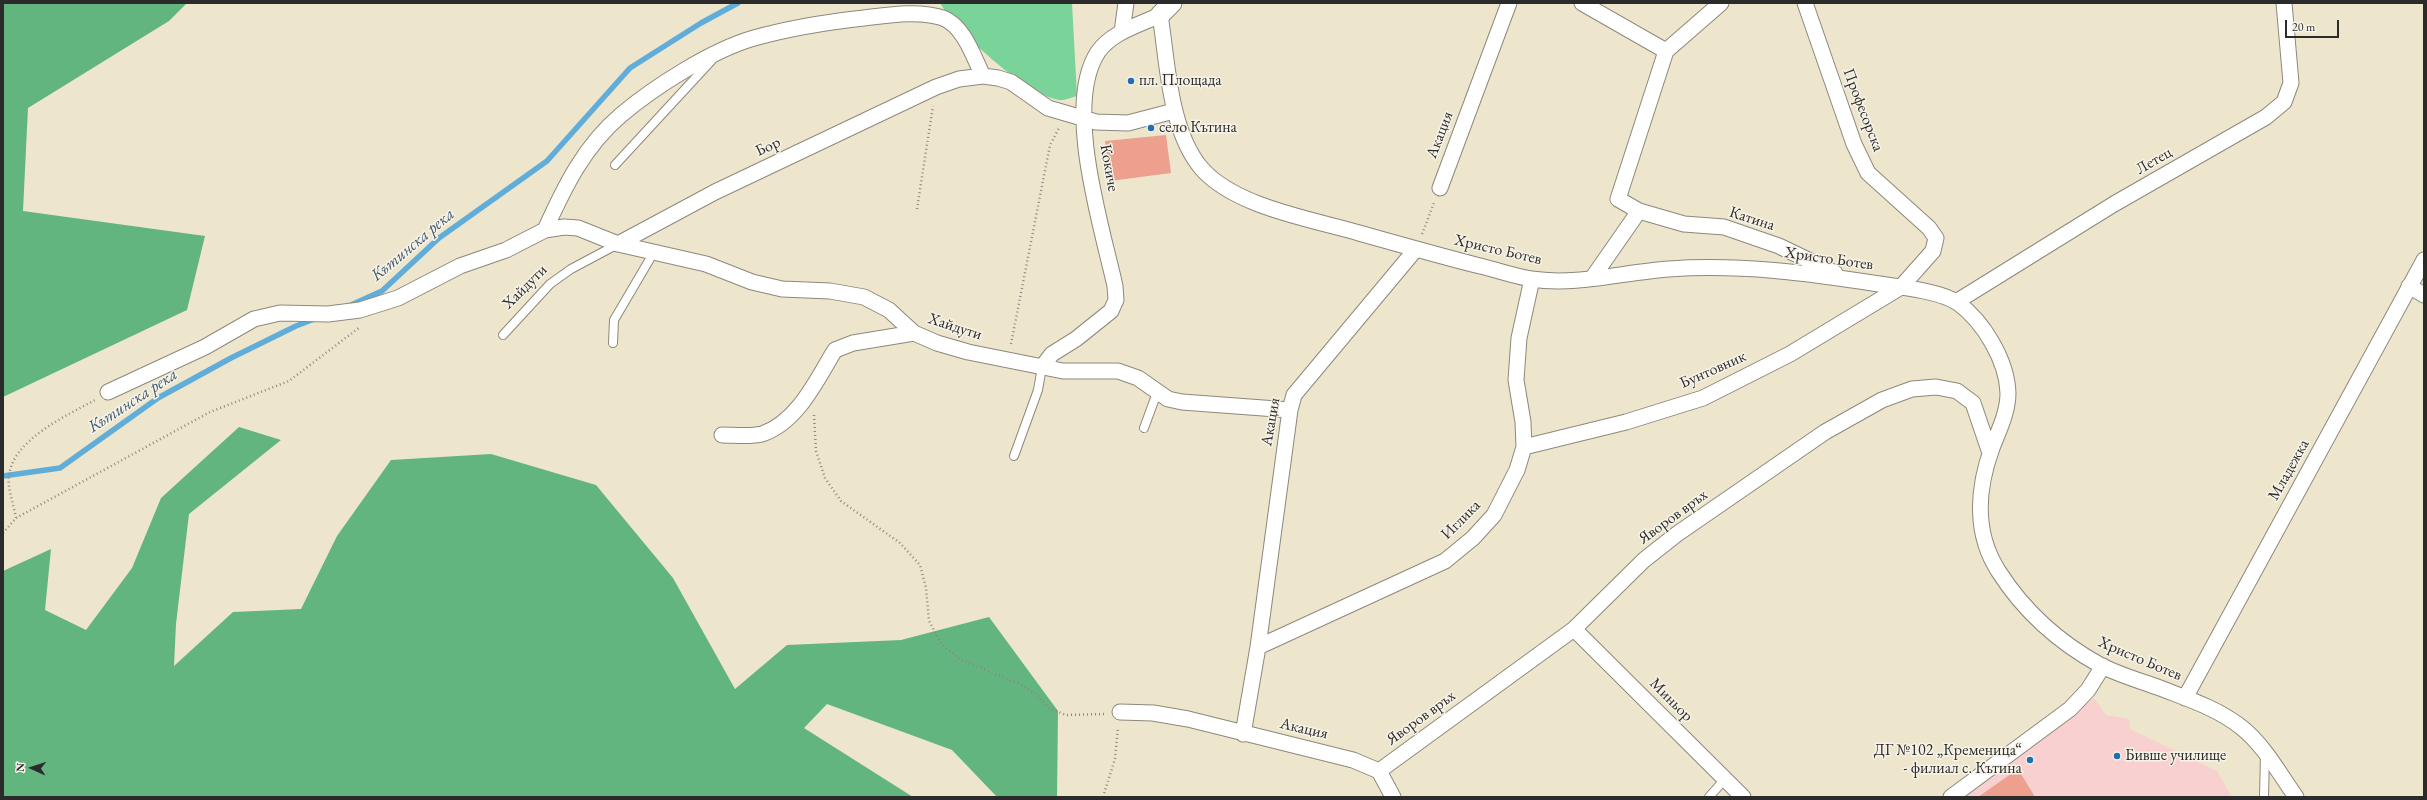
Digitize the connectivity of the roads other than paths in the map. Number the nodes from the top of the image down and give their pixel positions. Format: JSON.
{"nodes":[{"id":1,"x":1126,"y":3,"type":"edge"},
{"id":2,"x":1509,"y":3,"type":"edge"},
{"id":3,"x":1582,"y":3,"type":"edge"},
{"id":4,"x":1721,"y":3,"type":"edge"},
{"id":5,"x":1805,"y":3,"type":"edge"},
{"id":6,"x":2284,"y":3,"type":"edge"},
{"id":7,"x":1166,"y":9,"type":"edge"},
{"id":8,"x":1122,"y":32,"type":"junction"},
{"id":9,"x":1666,"y":51,"type":"junction"},
{"id":10,"x":719,"y":52,"type":"junction"},
{"id":11,"x":983,"y":76,"type":"junction"},
{"id":12,"x":1174,"y":111,"type":"junction"},
{"id":13,"x":1084,"y":117,"type":"junction"},
{"id":14,"x":615,"y":165,"type":"dead end"},
{"id":15,"x":1440,"y":188,"type":"road end"},
{"id":16,"x":1639,"y":211,"type":"junction"},
{"id":17,"x":545,"y":230,"type":"junction"},
{"id":18,"x":618,"y":244,"type":"junction"},
{"id":19,"x":1416,"y":249,"type":"junction"},
{"id":20,"x":654,"y":252,"type":"junction"},
{"id":21,"x":2424,"y":260,"type":"edge"},
{"id":22,"x":1593,"y":277,"type":"junction"},
{"id":23,"x":1532,"y":279,"type":"junction"},
{"id":24,"x":1848,"y":279,"type":"junction"},
{"id":25,"x":2409,"y":286,"type":"junction"},
{"id":26,"x":1901,"y":287,"type":"junction"},
{"id":27,"x":2424,"y":295,"type":"edge"},
{"id":28,"x":1956,"y":302,"type":"junction"},
{"id":29,"x":914,"y":333,"type":"junction"},
{"id":30,"x":503,"y":335,"type":"dead end"},
{"id":31,"x":613,"y":343,"type":"dead end"},
{"id":32,"x":1042,"y":367,"type":"junction"},
{"id":33,"x":1158,"y":390,"type":"junction"},
{"id":34,"x":108,"y":392,"type":"road end"},
{"id":35,"x":1290,"y":410,"type":"junction"},
{"id":36,"x":1144,"y":428,"type":"dead end"},
{"id":37,"x":722,"y":435,"type":"dead end"},
{"id":38,"x":1524,"y":447,"type":"junction"},
{"id":39,"x":1990,"y":453,"type":"junction"},
{"id":40,"x":1014,"y":456,"type":"dead end"},
{"id":41,"x":1574,"y":629,"type":"junction"},
{"id":42,"x":1258,"y":647,"type":"junction"},
{"id":43,"x":2103,"y":666,"type":"junction"},
{"id":44,"x":2185,"y":698,"type":"junction"},
{"id":45,"x":1120,"y":712,"type":"road end"},
{"id":46,"x":1243,"y":734,"type":"junction"},
{"id":47,"x":2265,"y":752,"type":"junction"},
{"id":48,"x":1378,"y":771,"type":"junction"},
{"id":49,"x":1725,"y":779,"type":"junction"},
{"id":50,"x":1393,"y":797,"type":"edge"},
{"id":51,"x":1708,"y":797,"type":"edge"},
{"id":52,"x":1743,"y":797,"type":"edge"},
{"id":53,"x":1951,"y":797,"type":"edge"},
{"id":54,"x":2264,"y":797,"type":"edge"},
{"id":55,"x":2296,"y":797,"type":"edge"}],
"edges":[{"from":1,"to":8,"type":"street"},
{"from":2,"to":15,"type":"street","name":"Акация"},
{"from":3,"to":9,"type":"street"},
{"from":4,"to":9,"type":"street"},
{"from":5,"to":26,"type":"street","name":"Професорска"},
{"from":6,"to":28,"type":"street","name":"Летец"},
{"from":7,"to":8,"type":"street","name":"Кокиче"},
{"from":7,"to":12,"type":"street","name":"Христо Ботев"},
{"from":8,"to":13,"type":"street","name":"Кокиче"},
{"from":9,"to":16,"type":"street","name":"Катина"},
{"from":10,"to":11,"type":"street"},
{"from":10,"to":14,"type":"lane"},
{"from":10,"to":17,"type":"street"},
{"from":11,"to":13,"type":"street","name":"Бор"},
{"from":11,"to":18,"type":"street","name":"Бор"},
{"from":12,"to":13,"type":"street"},
{"from":12,"to":19,"type":"street","name":"Христо Ботев"},
{"from":13,"to":32,"type":"street","name":"Кокиче"},
{"from":16,"to":22,"type":"street"},
{"from":16,"to":24,"type":"street","name":"Катина"},
{"from":17,"to":18,"type":"street","name":"Хайдути"},
{"from":17,"to":34,"type":"street","name":"Хайдути"},
{"from":18,"to":20,"type":"street","name":"Хайдути"},
{"from":18,"to":30,"type":"lane","name":"Хайдути"},
{"from":19,"to":23,"type":"street","name":"Христо Ботев"},
{"from":19,"to":35,"type":"street","name":"Акация"},
{"from":20,"to":29,"type":"street","name":"Хайдути"},
{"from":20,"to":31,"type":"lane"},
{"from":21,"to":25,"type":"street","name":"Младежка"},
{"from":22,"to":23,"type":"street","name":"Христо Ботев"},
{"from":22,"to":24,"type":"street","name":"Христо Ботев"},
{"from":23,"to":38,"type":"street","name":"Иглика"},
{"from":24,"to":26,"type":"street","name":"Христо Ботев"},
{"from":25,"to":27,"type":"street"},
{"from":25,"to":44,"type":"street","name":"Младежка"},
{"from":26,"to":28,"type":"street","name":"Христо Ботев"},
{"from":26,"to":38,"type":"street","name":"Бунтовник"},
{"from":28,"to":39,"type":"street","name":"Христо Ботев"},
{"from":29,"to":32,"type":"street","name":"Хайдути"},
{"from":29,"to":37,"type":"street"},
{"from":32,"to":33,"type":"street","name":"Хайдути"},
{"from":32,"to":40,"type":"lane"},
{"from":33,"to":35,"type":"street","name":"Хайдути"},
{"from":33,"to":36,"type":"lane"},
{"from":35,"to":42,"type":"street","name":"Акация"},
{"from":38,"to":42,"type":"street","name":"Иглика"},
{"from":39,"to":41,"type":"street","name":"Яворов връх"},
{"from":39,"to":43,"type":"street","name":"Христо Ботев"},
{"from":41,"to":48,"type":"street","name":"Яворов връх"},
{"from":41,"to":49,"type":"street","name":"Миньор"},
{"from":42,"to":46,"type":"street","name":"Акация"},
{"from":43,"to":44,"type":"street","name":"Христо Ботев"},
{"from":43,"to":53,"type":"street"},
{"from":44,"to":47,"type":"street","name":"Христо Ботев"},
{"from":45,"to":46,"type":"street"},
{"from":46,"to":48,"type":"street","name":"Акация"},
{"from":47,"to":54,"type":"lane"},
{"from":47,"to":55,"type":"street","name":"Христо Ботев"},
{"from":48,"to":50,"type":"street"},
{"from":49,"to":51,"type":"lane"},
{"from":49,"to":52,"type":"street","name":"Миньор"}]}
